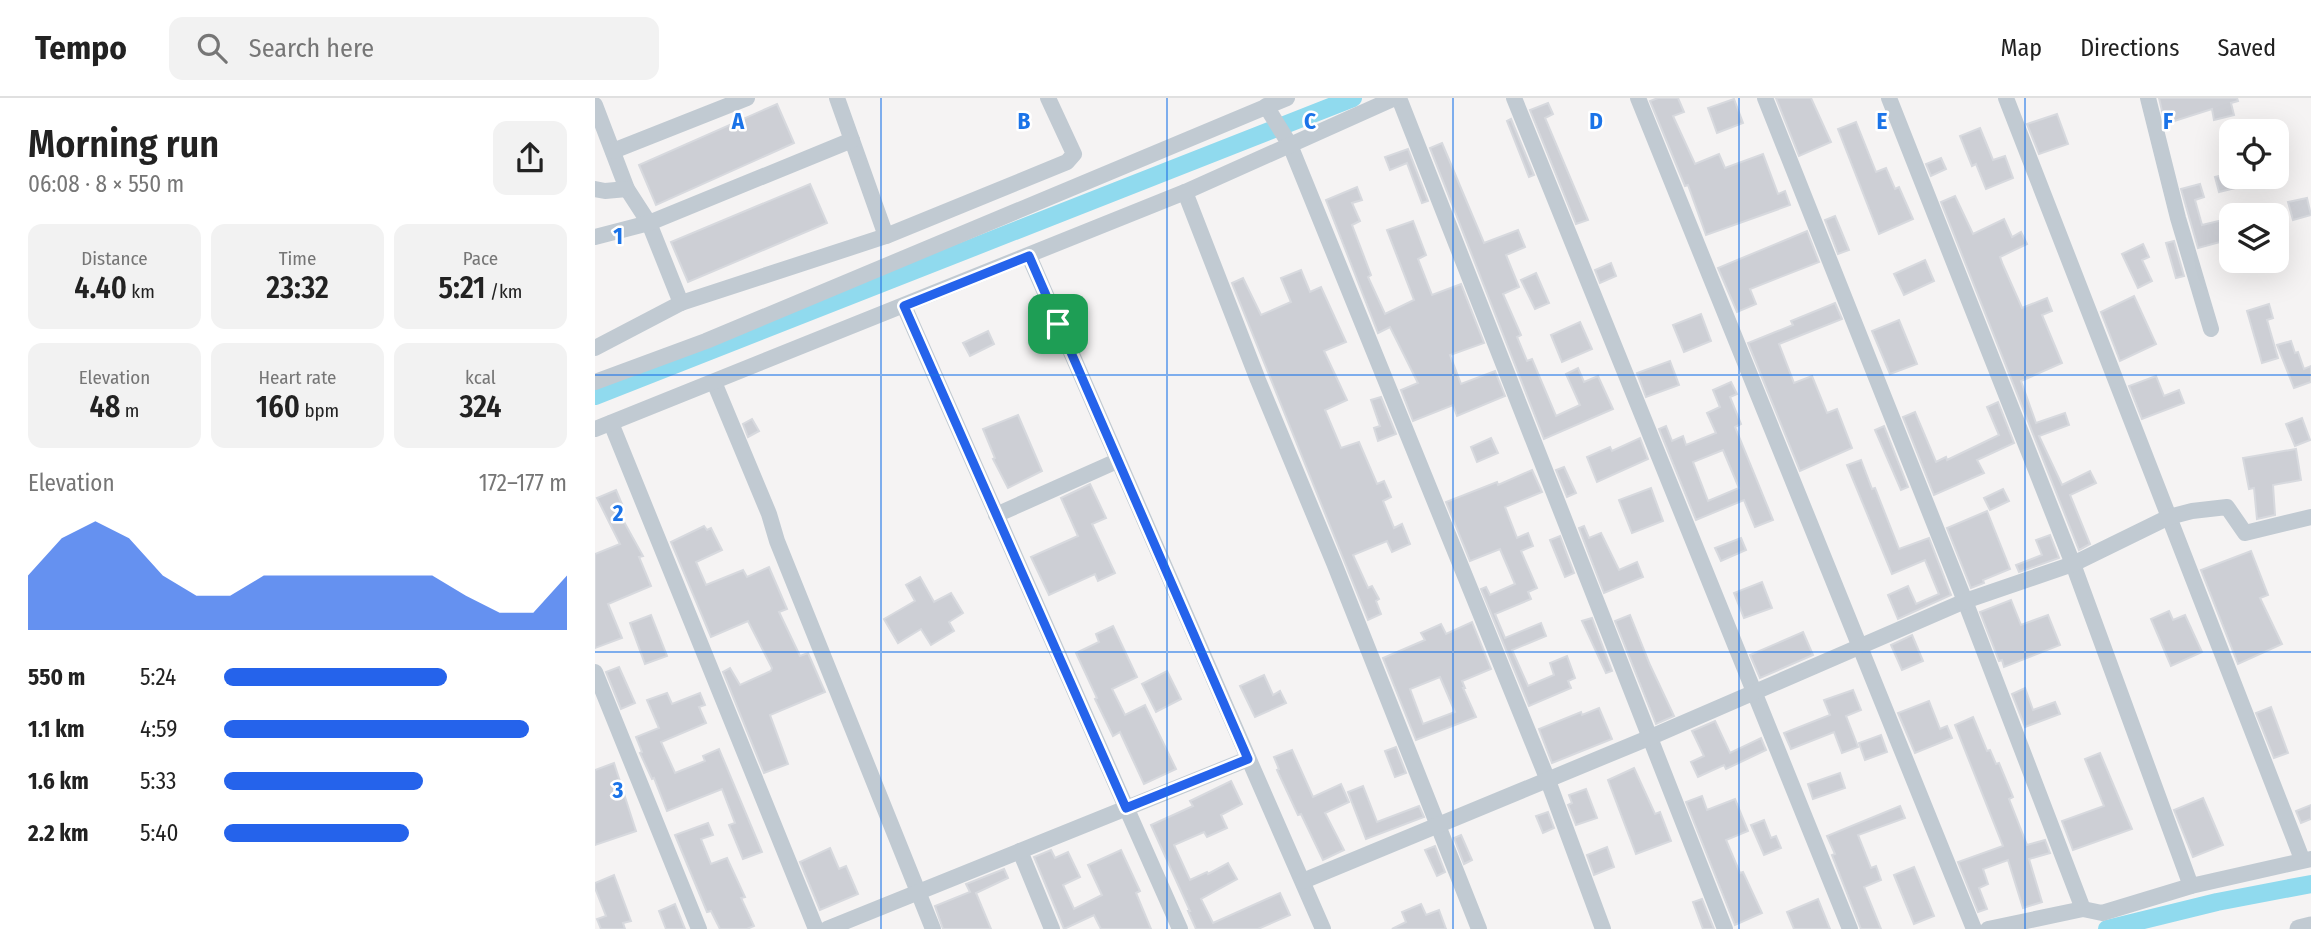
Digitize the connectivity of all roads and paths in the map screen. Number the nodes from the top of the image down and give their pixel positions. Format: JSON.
{"nodes":[{"id":1,"x":747,"y":98,"type":"edge"},
{"id":2,"x":837,"y":98,"type":"edge"},
{"id":3,"x":1048,"y":98,"type":"edge"},
{"id":4,"x":1287,"y":98,"type":"edge"},
{"id":5,"x":1397,"y":98,"type":"edge"},
{"id":6,"x":1514,"y":98,"type":"edge"},
{"id":7,"x":1638,"y":98,"type":"edge"},
{"id":8,"x":1765,"y":98,"type":"edge"},
{"id":9,"x":1889,"y":98,"type":"edge"},
{"id":10,"x":2006,"y":98,"type":"edge"},
{"id":11,"x":2148,"y":98,"type":"edge"},
{"id":12,"x":595,"y":105,"type":"edge"},
{"id":13,"x":1266,"y":106,"type":"junction"},
{"id":14,"x":852,"y":140,"type":"junction"},
{"id":15,"x":1290,"y":145,"type":"junction"},
{"id":16,"x":613,"y":151,"type":"junction"},
{"id":17,"x":595,"y":189,"type":"edge"},
{"id":18,"x":627,"y":189,"type":"junction"},
{"id":19,"x":1185,"y":192,"type":"junction"},
{"id":20,"x":649,"y":223,"type":"junction"},
{"id":21,"x":886,"y":236,"type":"junction"},
{"id":22,"x":595,"y":237,"type":"edge"},
{"id":23,"x":1029,"y":256,"type":"junction"},
{"id":24,"x":681,"y":303,"type":"junction"},
{"id":25,"x":904,"y":306,"type":"junction"},
{"id":26,"x":2211,"y":329,"type":"dead end"},
{"id":27,"x":595,"y":348,"type":"edge"},
{"id":28,"x":595,"y":382,"type":"edge"},
{"id":29,"x":714,"y":382,"type":"junction"},
{"id":30,"x":603,"y":426,"type":"edge"},
{"id":31,"x":1117,"y":461,"type":"junction"},
{"id":32,"x":996,"y":515,"type":"junction"},
{"id":33,"x":2169,"y":517,"type":"junction"},
{"id":34,"x":2311,"y":517,"type":"edge"},
{"id":35,"x":2073,"y":564,"type":"junction"},
{"id":36,"x":1965,"y":601,"type":"junction"},
{"id":37,"x":1861,"y":647,"type":"junction"},
{"id":38,"x":595,"y":672,"type":"edge"},
{"id":39,"x":1755,"y":693,"type":"junction"},
{"id":40,"x":1651,"y":737,"type":"junction"},
{"id":41,"x":1248,"y":759,"type":"junction"},
{"id":42,"x":1547,"y":778,"type":"junction"},
{"id":43,"x":1126,"y":808,"type":"junction"},
{"id":44,"x":1438,"y":824,"type":"junction"},
{"id":45,"x":1020,"y":851,"type":"junction"},
{"id":46,"x":2306,"y":859,"type":"edge"},
{"id":47,"x":1303,"y":881,"type":"junction"},
{"id":48,"x":2191,"y":886,"type":"junction"},
{"id":49,"x":918,"y":892,"type":"junction"},
{"id":50,"x":2083,"y":909,"type":"junction"},
{"id":51,"x":2311,"y":926,"type":"edge"},
{"id":52,"x":699,"y":929,"type":"edge"},
{"id":53,"x":816,"y":929,"type":"edge"},
{"id":54,"x":827,"y":929,"type":"edge"},
{"id":55,"x":933,"y":929,"type":"edge"},
{"id":56,"x":1052,"y":929,"type":"edge"},
{"id":57,"x":1180,"y":929,"type":"edge"},
{"id":58,"x":1323,"y":929,"type":"edge"},
{"id":59,"x":1479,"y":929,"type":"edge"},
{"id":60,"x":1603,"y":929,"type":"edge"},
{"id":61,"x":1725,"y":929,"type":"edge"},
{"id":62,"x":1850,"y":929,"type":"edge"},
{"id":63,"x":1974,"y":929,"type":"edge"},
{"id":64,"x":1988,"y":929,"type":"edge"},
{"id":65,"x":2299,"y":929,"type":"edge"}],
"edges":[{"from":1,"to":16,"type":"street"},
{"from":2,"to":14,"type":"street"},
{"from":3,"to":21,"type":"street"},
{"from":4,"to":13,"type":"street"},
{"from":5,"to":15,"type":"street"},
{"from":5,"to":40,"type":"street"},
{"from":6,"to":39,"type":"street"},
{"from":7,"to":37,"type":"street"},
{"from":8,"to":36,"type":"street"},
{"from":9,"to":35,"type":"street"},
{"from":10,"to":33,"type":"street"},
{"from":11,"to":26,"type":"street"},
{"from":12,"to":16,"type":"street"},
{"from":13,"to":15,"type":"street"},
{"from":13,"to":28,"type":"street"},
{"from":14,"to":20,"type":"street"},
{"from":14,"to":21,"type":"street"},
{"from":15,"to":19,"type":"street"},
{"from":15,"to":42,"type":"street"},
{"from":16,"to":18,"type":"street"},
{"from":17,"to":18,"type":"street"},
{"from":18,"to":20,"type":"street"},
{"from":19,"to":23,"type":"street"},
{"from":19,"to":44,"type":"street"},
{"from":20,"to":22,"type":"street"},
{"from":20,"to":24,"type":"street"},
{"from":21,"to":24,"type":"street"},
{"from":23,"to":25,"type":"street"},
{"from":23,"to":31,"type":"street"},
{"from":24,"to":27,"type":"street"},
{"from":25,"to":29,"type":"street"},
{"from":25,"to":32,"type":"street"},
{"from":29,"to":30,"type":"street"},
{"from":29,"to":49,"type":"street"},
{"from":30,"to":53,"type":"street"},
{"from":31,"to":32,"type":"street"},
{"from":31,"to":41,"type":"street"},
{"from":32,"to":43,"type":"street"},
{"from":33,"to":34,"type":"street"},
{"from":33,"to":35,"type":"street"},
{"from":33,"to":46,"type":"street"},
{"from":35,"to":36,"type":"street"},
{"from":35,"to":48,"type":"street"},
{"from":36,"to":37,"type":"street"},
{"from":36,"to":50,"type":"street"},
{"from":37,"to":39,"type":"street"},
{"from":37,"to":63,"type":"street"},
{"from":38,"to":52,"type":"street"},
{"from":39,"to":40,"type":"street"},
{"from":39,"to":62,"type":"street"},
{"from":40,"to":42,"type":"street"},
{"from":40,"to":61,"type":"street"},
{"from":41,"to":43,"type":"street"},
{"from":41,"to":47,"type":"street"},
{"from":42,"to":44,"type":"street"},
{"from":42,"to":60,"type":"street"},
{"from":43,"to":45,"type":"street"},
{"from":43,"to":57,"type":"street"},
{"from":44,"to":47,"type":"street"},
{"from":44,"to":59,"type":"street"},
{"from":45,"to":49,"type":"street"},
{"from":45,"to":56,"type":"street"},
{"from":46,"to":48,"type":"street"},
{"from":47,"to":58,"type":"street"},
{"from":48,"to":50,"type":"street"},
{"from":49,"to":54,"type":"street"},
{"from":49,"to":55,"type":"street"},
{"from":50,"to":64,"type":"street"},
{"from":51,"to":65,"type":"street"}]}
